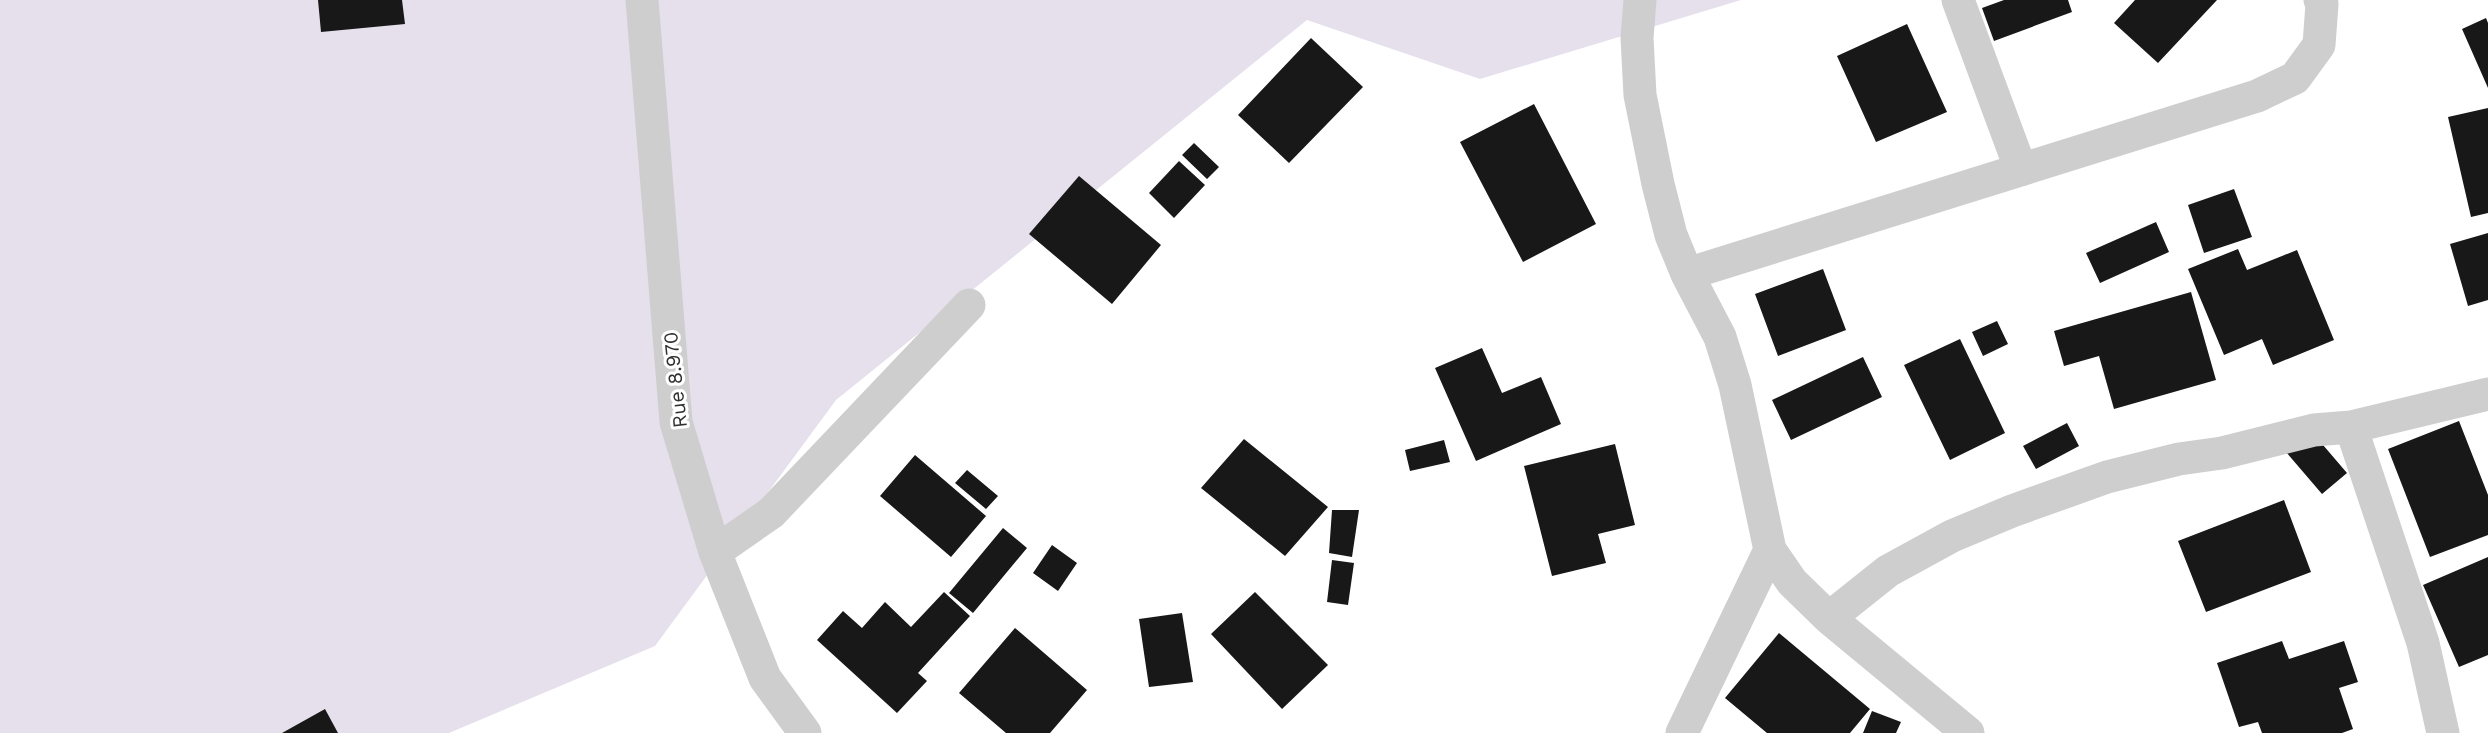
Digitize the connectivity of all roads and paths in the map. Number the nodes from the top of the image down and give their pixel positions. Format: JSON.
{"nodes":[{"id":1,"x":642,"y":0,"type":"edge"},
{"id":2,"x":1640,"y":0,"type":"edge"},
{"id":3,"x":1958,"y":0,"type":"edge"},
{"id":4,"x":2320,"y":0,"type":"edge"},
{"id":5,"x":2021,"y":170,"type":"junction"},
{"id":6,"x":1687,"y":274,"type":"junction"},
{"id":7,"x":969,"y":305,"type":"dead end"},
{"id":8,"x":2488,"y":394,"type":"edge"},
{"id":9,"x":2351,"y":426,"type":"junction"},
{"id":10,"x":1770,"y":550,"type":"junction"},
{"id":11,"x":715,"y":552,"type":"junction"},
{"id":12,"x":1829,"y":618,"type":"junction"},
{"id":13,"x":805,"y":733,"type":"edge"},
{"id":14,"x":1682,"y":733,"type":"edge"},
{"id":15,"x":1968,"y":733,"type":"edge"},
{"id":16,"x":2442,"y":733,"type":"edge"}],
"edges":[{"from":1,"to":11,"type":"street","name":"Rue 8.970"},
{"from":2,"to":6,"type":"street"},
{"from":3,"to":5,"type":"street"},
{"from":4,"to":5,"type":"street"},
{"from":5,"to":6,"type":"street"},
{"from":6,"to":10,"type":"street"},
{"from":7,"to":11,"type":"street"},
{"from":8,"to":9,"type":"street"},
{"from":9,"to":12,"type":"street"},
{"from":9,"to":16,"type":"street"},
{"from":10,"to":12,"type":"street"},
{"from":10,"to":14,"type":"street"},
{"from":11,"to":13,"type":"street","name":"Rue 8.970"},
{"from":12,"to":15,"type":"street"}]}
